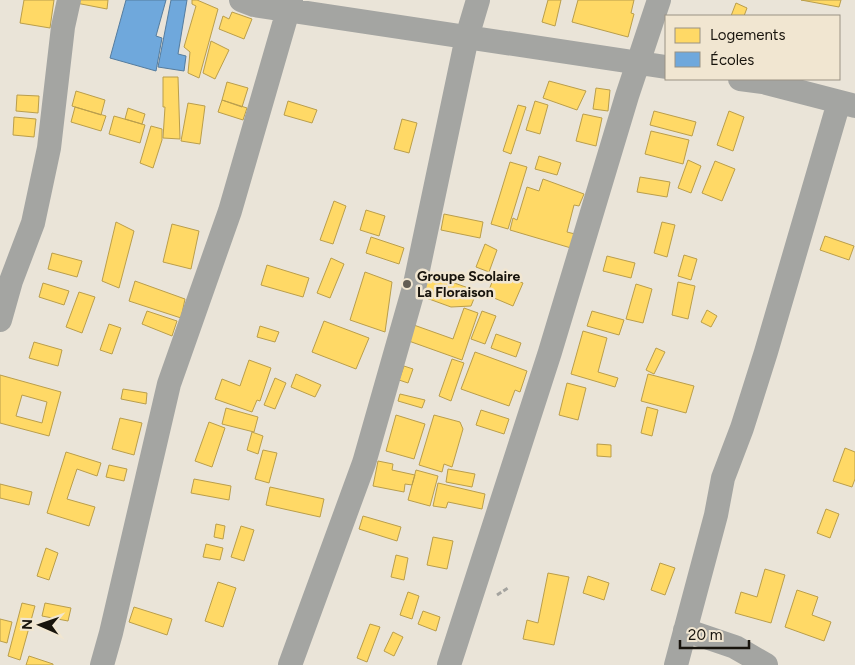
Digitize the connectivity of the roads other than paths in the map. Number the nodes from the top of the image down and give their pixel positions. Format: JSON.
{"nodes":[{"id":1,"x":69,"y":0,"type":"edge"},
{"id":2,"x":241,"y":0,"type":"edge"},
{"id":3,"x":478,"y":0,"type":"edge"},
{"id":4,"x":659,"y":0,"type":"edge"},
{"id":5,"x":290,"y":5,"type":"edge"},
{"id":6,"x":467,"y":37,"type":"junction"},
{"id":7,"x":639,"y":63,"type":"junction"},
{"id":8,"x":665,"y":67,"type":"edge"},
{"id":9,"x":748,"y":80,"type":"edge"},
{"id":10,"x":847,"y":104,"type":"edge"},
{"id":11,"x":0,"y":320,"type":"edge"},
{"id":12,"x":685,"y":630,"type":"junction"},
{"id":13,"x":102,"y":665,"type":"edge"},
{"id":14,"x":290,"y":665,"type":"edge"},
{"id":15,"x":449,"y":665,"type":"edge"},
{"id":16,"x":676,"y":665,"type":"edge"},
{"id":17,"x":766,"y":665,"type":"edge"}],
"edges":[{"from":1,"to":11,"type":"street"},
{"from":2,"to":5,"type":"street"},
{"from":3,"to":6,"type":"street"},
{"from":4,"to":7,"type":"street"},
{"from":5,"to":6,"type":"street"},
{"from":5,"to":13,"type":"street"},
{"from":6,"to":7,"type":"street"},
{"from":6,"to":14,"type":"street"},
{"from":7,"to":8,"type":"street"},
{"from":7,"to":15,"type":"street"},
{"from":9,"to":10,"type":"street"},
{"from":10,"to":12,"type":"street"},
{"from":12,"to":16,"type":"street"},
{"from":12,"to":17,"type":"street"}]}
